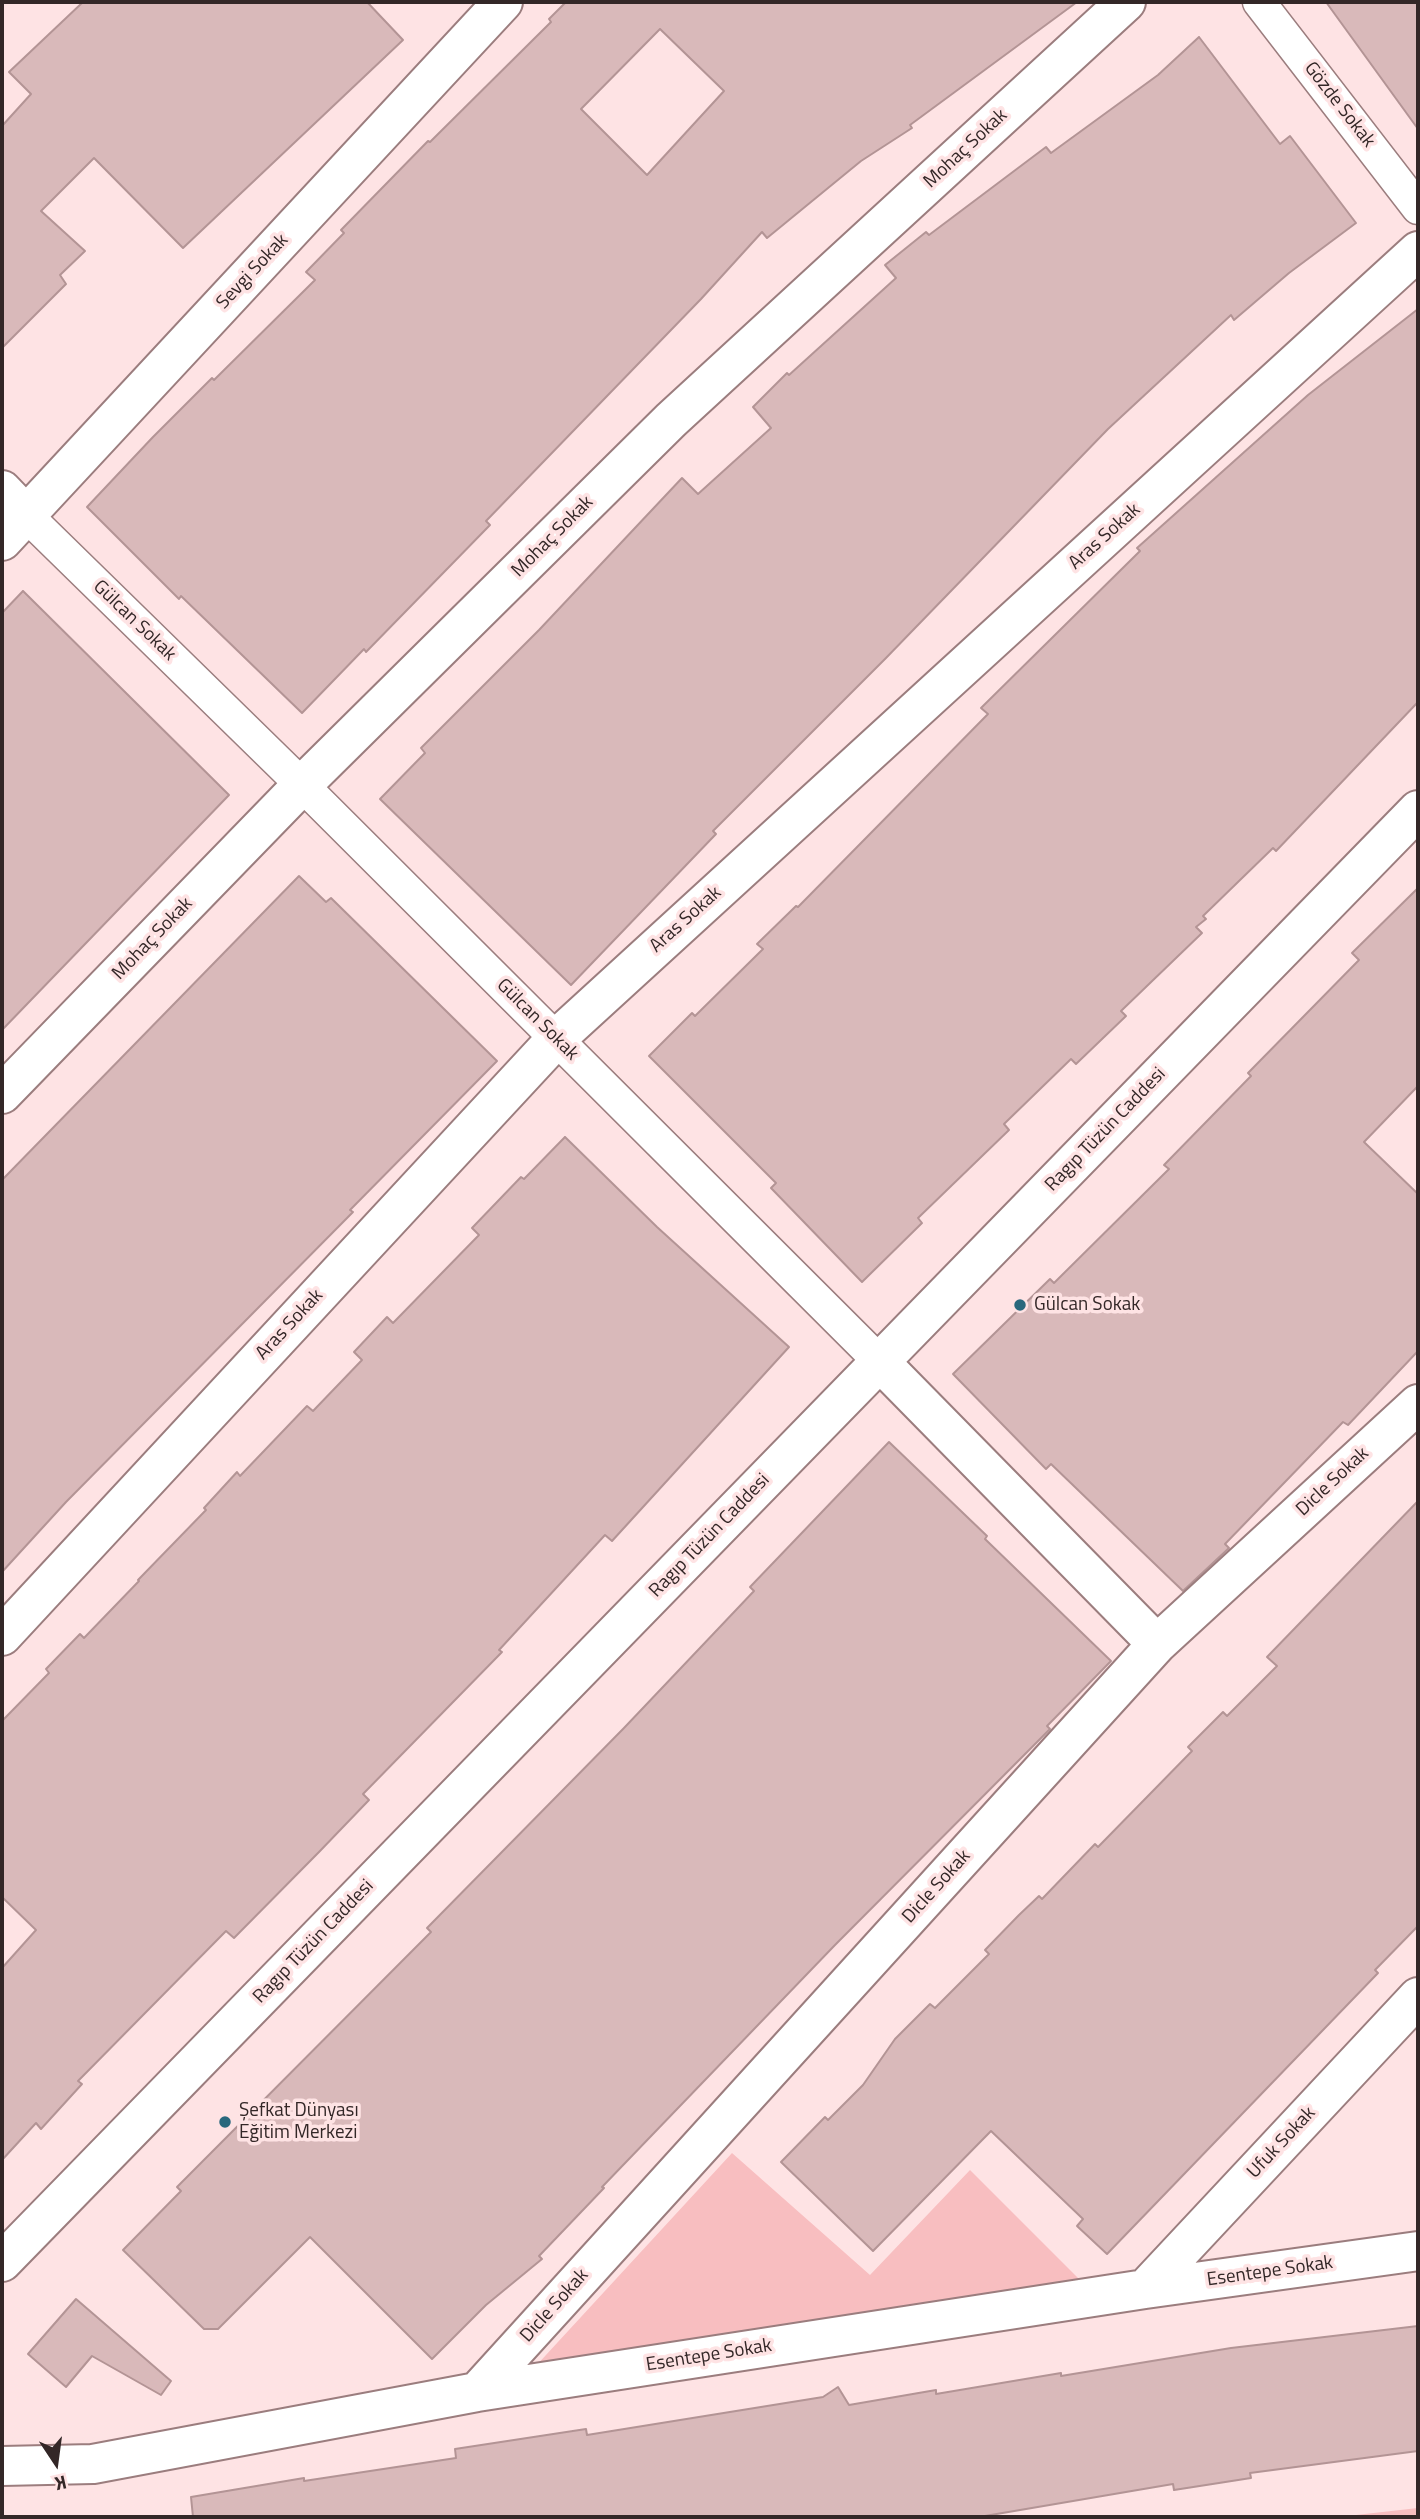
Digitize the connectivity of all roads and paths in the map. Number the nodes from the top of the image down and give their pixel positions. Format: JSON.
{"nodes":[{"id":1,"x":503,"y":2,"type":"edge"},
{"id":2,"x":1126,"y":2,"type":"edge"},
{"id":3,"x":1259,"y":2,"type":"edge"},
{"id":4,"x":1418,"y":208,"type":"edge"},
{"id":5,"x":1418,"y":251,"type":"edge"},
{"id":6,"x":10,"y":516,"type":"edge"},
{"id":7,"x":302,"y":785,"type":"junction"},
{"id":8,"x":1418,"y":810,"type":"edge"},
{"id":9,"x":556,"y":1039,"type":"junction"},
{"id":10,"x":2,"y":1094,"type":"edge"},
{"id":11,"x":880,"y":1362,"type":"junction"},
{"id":12,"x":1418,"y":1404,"type":"edge"},
{"id":13,"x":2,"y":1636,"type":"edge"},
{"id":14,"x":1157,"y":1644,"type":"junction"},
{"id":15,"x":1418,"y":1997,"type":"edge"},
{"id":16,"x":1418,"y":2251,"type":"edge"},
{"id":17,"x":2,"y":2262,"type":"edge"},
{"id":18,"x":1145,"y":2290,"type":"junction"},
{"id":19,"x":477,"y":2392,"type":"junction"},
{"id":20,"x":2,"y":2466,"type":"edge"}],
"edges":[{"from":1,"to":6,"type":"street","name":"Sevgi Sokak"},
{"from":2,"to":7,"type":"street","name":"Mohaç Sokak"},
{"from":3,"to":4,"type":"street","name":"Gözde Sokak"},
{"from":5,"to":9,"type":"street","name":"Aras Sokak"},
{"from":6,"to":7,"type":"street","name":"Gülcan Sokak"},
{"from":7,"to":9,"type":"street","name":"Gülcan Sokak"},
{"from":7,"to":10,"type":"street","name":"Mohaç Sokak"},
{"from":8,"to":11,"type":"street","name":"Ragıp Tüzün Caddesi"},
{"from":9,"to":11,"type":"street","name":"Gülcan Sokak"},
{"from":9,"to":13,"type":"street","name":"Aras Sokak"},
{"from":11,"to":14,"type":"street","name":"Gülcan Sokak"},
{"from":11,"to":17,"type":"street","name":"Ragıp Tüzün Caddesi"},
{"from":12,"to":14,"type":"street","name":"Dicle Sokak"},
{"from":14,"to":19,"type":"street","name":"Dicle Sokak"},
{"from":15,"to":18,"type":"street","name":"Ufuk Sokak"},
{"from":16,"to":18,"type":"street","name":"Esentepe Sokak"},
{"from":18,"to":19,"type":"street","name":"Esentepe Sokak"},
{"from":19,"to":20,"type":"street","name":"Esentepe Sokak"}]}
